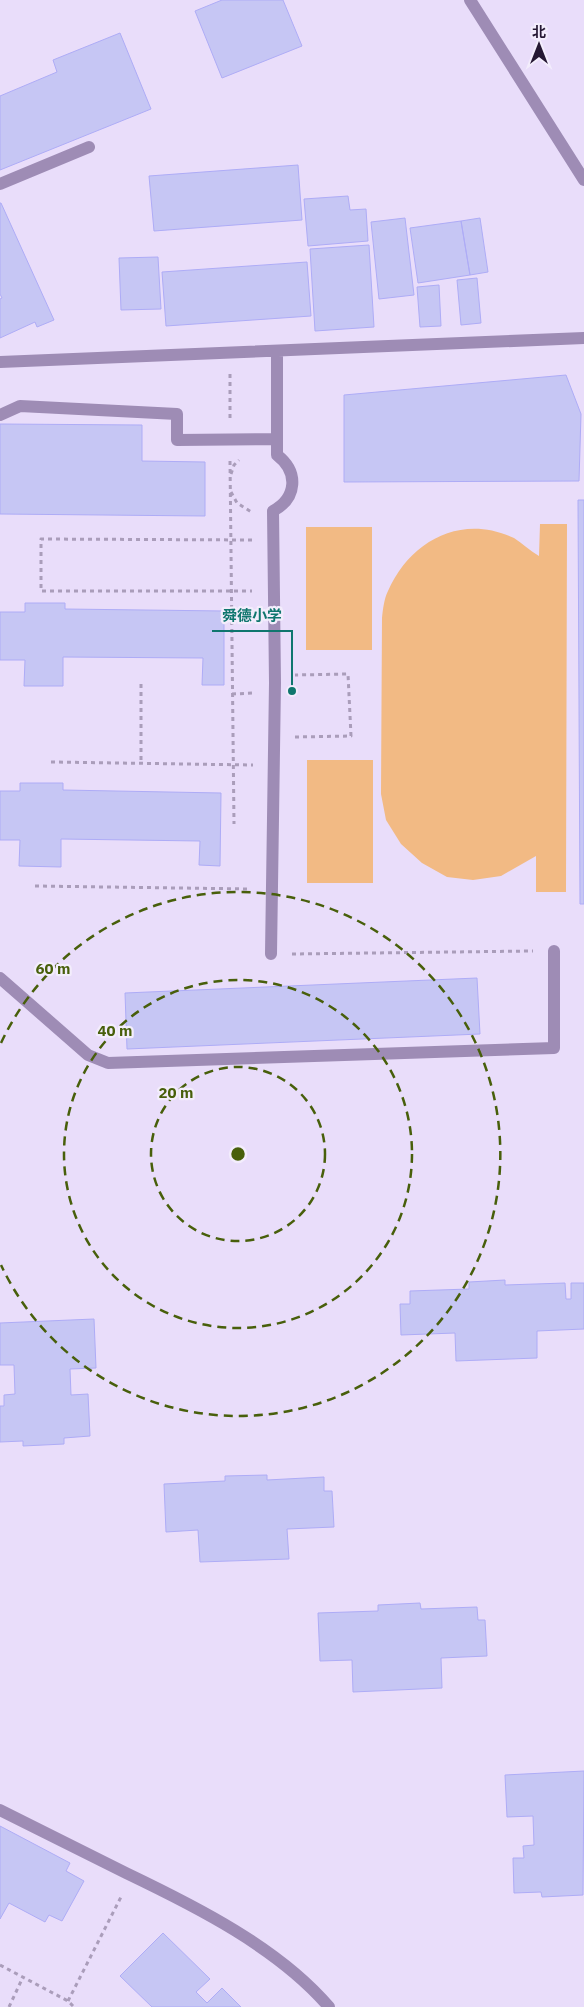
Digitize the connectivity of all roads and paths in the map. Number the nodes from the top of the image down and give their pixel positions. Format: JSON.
{"nodes":[{"id":1,"x":470,"y":0,"type":"edge"},
{"id":2,"x":89,"y":147,"type":"dead end"},
{"id":3,"x":584,"y":180,"type":"edge"},
{"id":4,"x":0,"y":184,"type":"edge"},
{"id":5,"x":584,"y":338,"type":"edge"},
{"id":6,"x":277,"y":351,"type":"junction"},
{"id":7,"x":230,"y":353,"type":"junction"},
{"id":8,"x":0,"y":362,"type":"edge"},
{"id":9,"x":0,"y":415,"type":"edge"},
{"id":10,"x":230,"y":439,"type":"junction"},
{"id":11,"x":277,"y":439,"type":"junction"},
{"id":12,"x":277,"y":455,"type":"junction"},
{"id":13,"x":230,"y":487,"type":"junction"},
{"id":14,"x":273,"y":511,"type":"junction"},
{"id":15,"x":230,"y":540,"type":"junction"},
{"id":16,"x":272,"y":540,"type":"junction"},
{"id":17,"x":231,"y":591,"type":"junction"},
{"id":18,"x":274,"y":591,"type":"junction"},
{"id":19,"x":275,"y":683,"type":"junction"},
{"id":20,"x":141,"y":684,"type":"dead end"},
{"id":21,"x":232,"y":694,"type":"junction"},
{"id":22,"x":275,"y":737,"type":"junction"},
{"id":23,"x":50,"y":762,"type":"dead end"},
{"id":24,"x":141,"y":763,"type":"junction"},
{"id":25,"x":233,"y":765,"type":"junction"},
{"id":26,"x":274,"y":766,"type":"junction"},
{"id":27,"x":234,"y":824,"type":"dead end"},
{"id":28,"x":35,"y":886,"type":"dead end"},
{"id":29,"x":272,"y":890,"type":"junction"},
{"id":30,"x":554,"y":951,"type":"joint"},
{"id":31,"x":271,"y":954,"type":"joint"},
{"id":32,"x":0,"y":978,"type":"edge"},
{"id":33,"x":0,"y":1810,"type":"edge"},
{"id":34,"x":132,"y":1876,"type":"junction"},
{"id":35,"x":0,"y":1965,"type":"edge"},
{"id":36,"x":23,"y":1977,"type":"junction"},
{"id":37,"x":68,"y":2002,"type":"junction"},
{"id":38,"x":10,"y":2007,"type":"edge"},
{"id":39,"x":74,"y":2007,"type":"edge"},
{"id":40,"x":329,"y":2007,"type":"edge"}],
"edges":[{"from":1,"to":3,"type":"street"},
{"from":2,"to":4,"type":"street"},
{"from":5,"to":6,"type":"street"},
{"from":6,"to":7,"type":"street"},
{"from":6,"to":11,"type":"street"},
{"from":7,"to":8,"type":"street"},
{"from":7,"to":10,"type":"path"},
{"from":9,"to":10,"type":"street"},
{"from":10,"to":11,"type":"street"},
{"from":10,"to":13,"type":"path"},
{"from":11,"to":12,"type":"street"},
{"from":12,"to":13,"type":"path"},
{"from":12,"to":14,"type":"street"},
{"from":13,"to":14,"type":"path"},
{"from":13,"to":15,"type":"path"},
{"from":14,"to":16,"type":"street"},
{"from":15,"to":16,"type":"path"},
{"from":15,"to":17,"type":"path"},
{"from":15,"to":17,"type":"path"},
{"from":16,"to":18,"type":"street"},
{"from":17,"to":18,"type":"path"},
{"from":17,"to":21,"type":"path"},
{"from":18,"to":19,"type":"street"},
{"from":19,"to":21,"type":"path"},
{"from":19,"to":22,"type":"street"},
{"from":19,"to":22,"type":"path"},
{"from":20,"to":24,"type":"path"},
{"from":21,"to":25,"type":"path"},
{"from":22,"to":26,"type":"street"},
{"from":23,"to":24,"type":"path"},
{"from":24,"to":25,"type":"path"},
{"from":25,"to":26,"type":"path"},
{"from":25,"to":27,"type":"path"},
{"from":26,"to":29,"type":"street"},
{"from":28,"to":29,"type":"path"},
{"from":29,"to":31,"type":"street"},
{"from":30,"to":31,"type":"path"},
{"from":30,"to":32,"type":"street"},
{"from":33,"to":34,"type":"street"},
{"from":34,"to":37,"type":"path"},
{"from":34,"to":40,"type":"street"},
{"from":35,"to":36,"type":"path"},
{"from":36,"to":37,"type":"path"},
{"from":36,"to":38,"type":"path"},
{"from":37,"to":39,"type":"path"}]}
